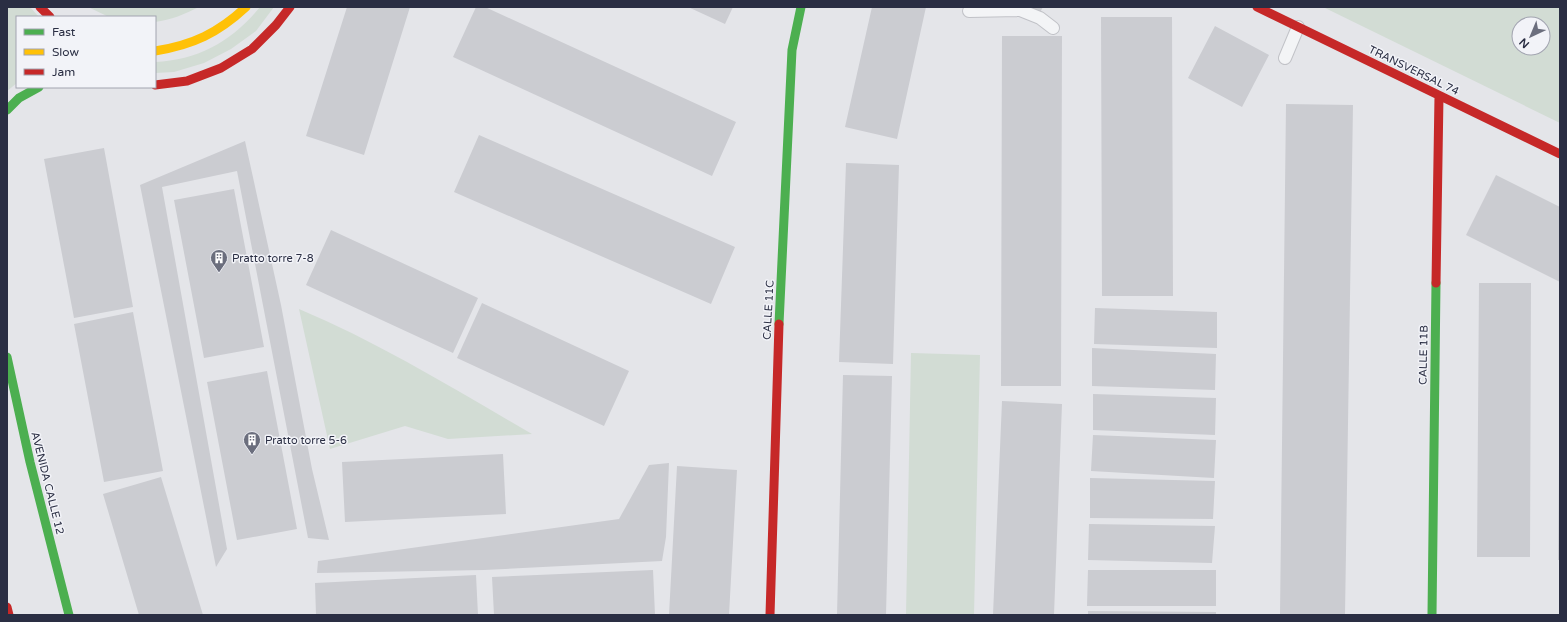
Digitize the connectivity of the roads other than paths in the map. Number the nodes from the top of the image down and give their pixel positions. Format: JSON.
{"nodes":[{"id":1,"x":40,"y":7,"type":"edge"},
{"id":2,"x":246,"y":7,"type":"edge"},
{"id":3,"x":290,"y":7,"type":"edge"},
{"id":4,"x":801,"y":7,"type":"edge"},
{"id":5,"x":1257,"y":7,"type":"edge"},
{"id":6,"x":969,"y":11,"type":"dead end"},
{"id":7,"x":49,"y":16,"type":"edge"},
{"id":8,"x":1298,"y":27,"type":"junction"},
{"id":9,"x":1053,"y":28,"type":"dead end"},
{"id":10,"x":156,"y":50,"type":"edge"},
{"id":11,"x":1284,"y":58,"type":"dead end"},
{"id":12,"x":156,"y":85,"type":"edge"},
{"id":13,"x":37,"y":88,"type":"edge"},
{"id":14,"x":1439,"y":96,"type":"junction"},
{"id":15,"x":7,"y":110,"type":"edge"},
{"id":16,"x":1560,"y":154,"type":"edge"},
{"id":17,"x":7,"y":357,"type":"edge"},
{"id":18,"x":7,"y":607,"type":"edge"},
{"id":19,"x":9,"y":615,"type":"edge"},
{"id":20,"x":69,"y":615,"type":"edge"},
{"id":21,"x":770,"y":615,"type":"edge"},
{"id":22,"x":1432,"y":615,"type":"edge"}],
"edges":[{"from":1,"to":7,"type":"street"},
{"from":2,"to":10,"type":"street"},
{"from":3,"to":12,"type":"street"},
{"from":4,"to":21,"type":"street","name":"CALLE 11C"},
{"from":5,"to":8,"type":"street","name":"TRANSVERSAL 74"},
{"from":6,"to":9,"type":"lane"},
{"from":8,"to":11,"type":"lane"},
{"from":8,"to":14,"type":"street","name":"TRANSVERSAL 74"},
{"from":13,"to":15,"type":"street"},
{"from":14,"to":16,"type":"street","name":"TRANSVERSAL 74"},
{"from":14,"to":22,"type":"street","name":"CALLE 11B"},
{"from":17,"to":20,"type":"street","name":"AVENIDA CALLE 12"},
{"from":18,"to":19,"type":"street"}]}
